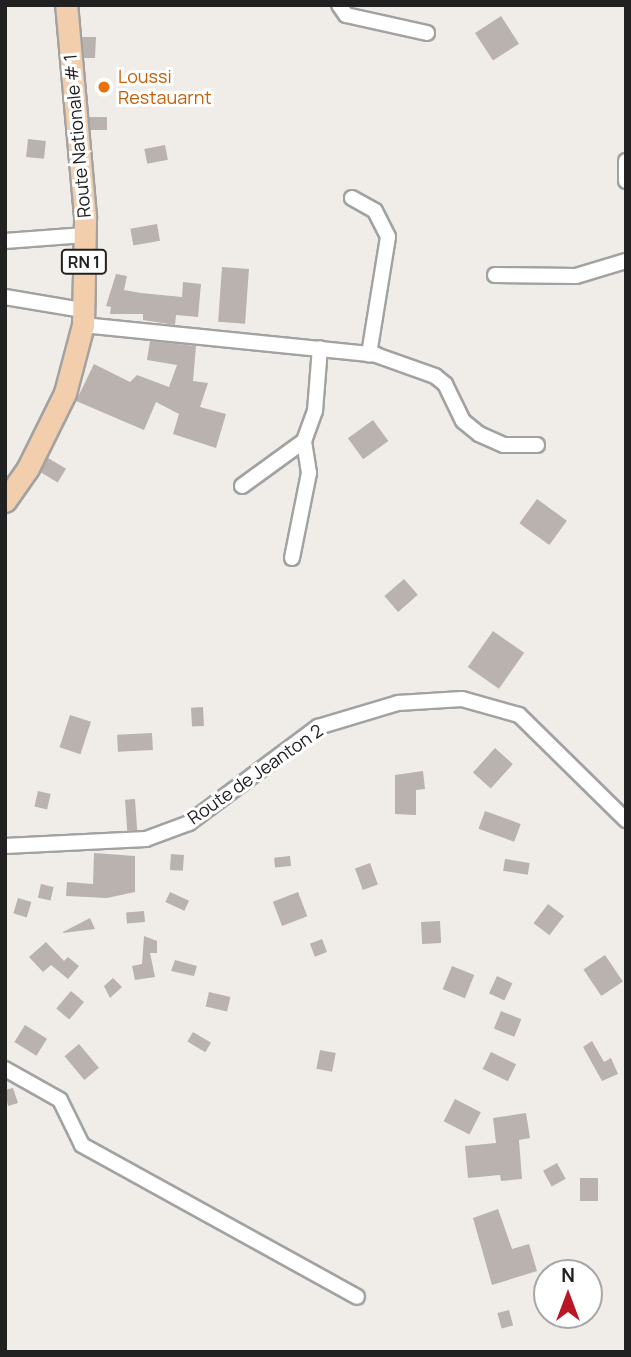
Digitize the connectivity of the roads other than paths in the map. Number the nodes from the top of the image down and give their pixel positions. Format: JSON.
{"nodes":[{"id":1,"x":66,"y":5,"type":"edge"},
{"id":2,"x":339,"y":5,"type":"edge"},
{"id":3,"x":427,"y":33,"type":"dead end"},
{"id":4,"x":626,"y":161,"type":"edge"},
{"id":5,"x":626,"y":181,"type":"edge"},
{"id":6,"x":352,"y":198,"type":"dead end"},
{"id":7,"x":85,"y":234,"type":"junction"},
{"id":8,"x":5,"y":241,"type":"edge"},
{"id":9,"x":626,"y":261,"type":"edge"},
{"id":10,"x":495,"y":275,"type":"dead end"},
{"id":11,"x":5,"y":297,"type":"edge"},
{"id":12,"x":83,"y":318,"type":"junction"},
{"id":13,"x":320,"y":348,"type":"junction"},
{"id":14,"x":369,"y":354,"type":"junction"},
{"id":15,"x":304,"y":441,"type":"junction"},
{"id":16,"x":537,"y":445,"type":"dead end"},
{"id":17,"x":242,"y":486,"type":"dead end"},
{"id":18,"x":5,"y":501,"type":"edge"},
{"id":19,"x":292,"y":558,"type":"dead end"},
{"id":20,"x":626,"y":820,"type":"edge"},
{"id":21,"x":5,"y":846,"type":"edge"},
{"id":22,"x":5,"y":1069,"type":"edge"},
{"id":23,"x":357,"y":1297,"type":"dead end"}],
"edges":[{"from":1,"to":7,"type":"main road","name":"Route Nationale # 1","number":"RN 1"},
{"from":2,"to":3,"type":"street"},
{"from":4,"to":5,"type":"street"},
{"from":6,"to":14,"type":"street"},
{"from":7,"to":8,"type":"street"},
{"from":7,"to":12,"type":"main road","name":"Route Nationale # 1","number":"RN 1"},
{"from":9,"to":10,"type":"street"},
{"from":11,"to":12,"type":"street"},
{"from":12,"to":13,"type":"street"},
{"from":12,"to":18,"type":"main road","name":"Route Nationale # 1","number":"RN 1"},
{"from":13,"to":14,"type":"street"},
{"from":13,"to":15,"type":"street"},
{"from":14,"to":16,"type":"street"},
{"from":15,"to":17,"type":"street"},
{"from":15,"to":19,"type":"street"},
{"from":20,"to":21,"type":"street","name":"Route de Jeanton 2"},
{"from":22,"to":23,"type":"street"}]}
